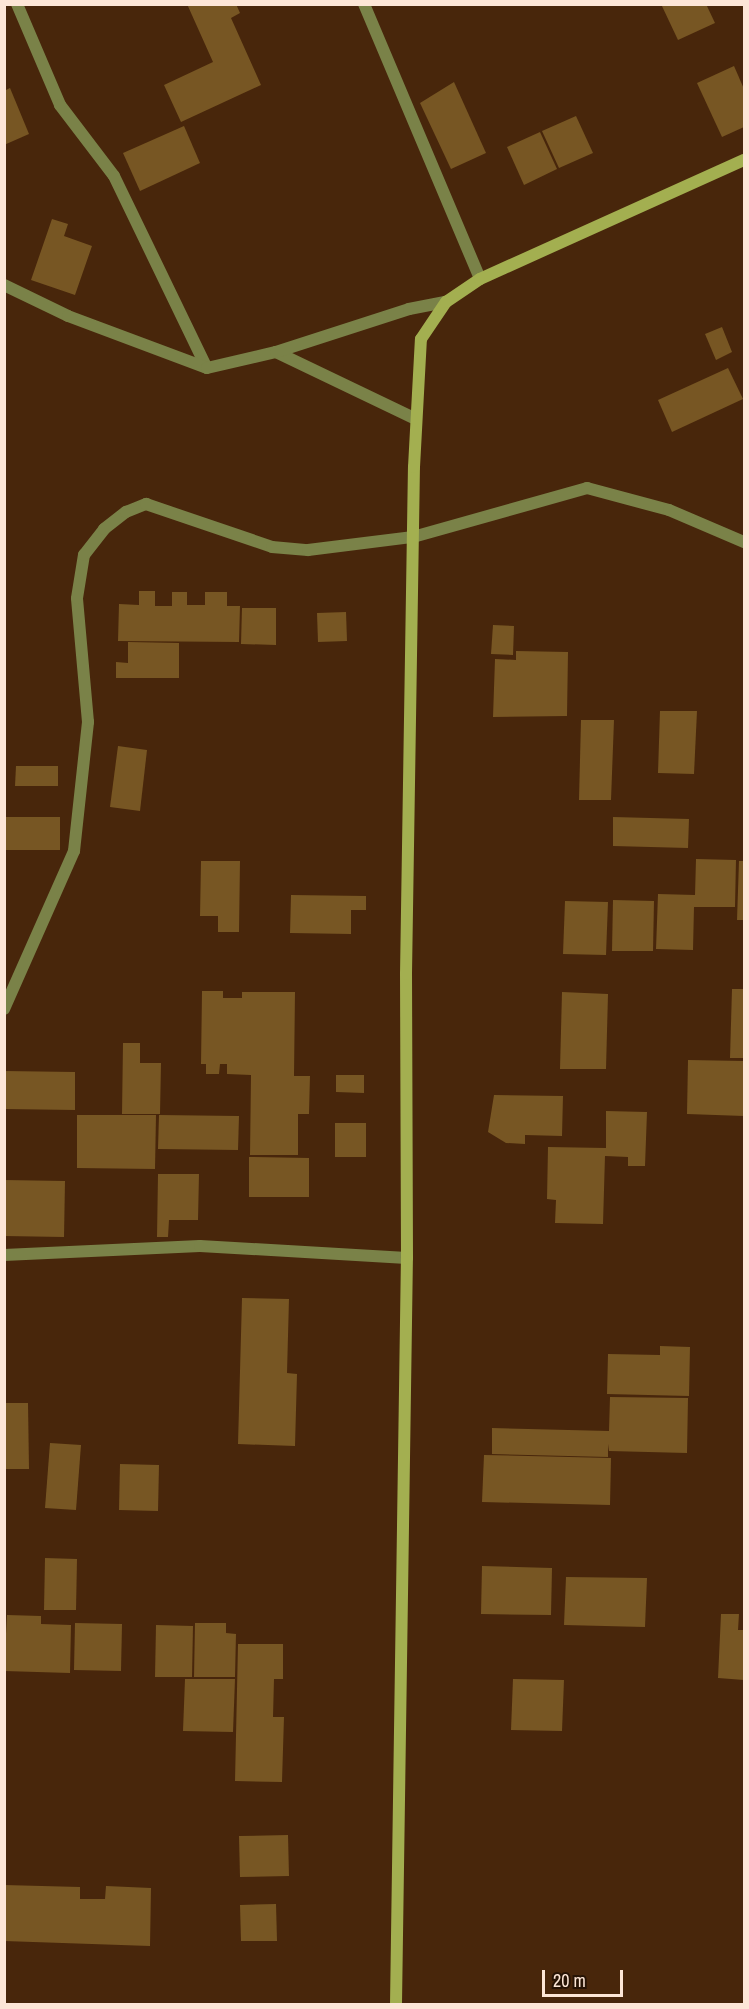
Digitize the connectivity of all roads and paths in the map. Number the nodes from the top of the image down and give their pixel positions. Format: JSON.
{"nodes":[{"id":1,"x":17,"y":4,"type":"edge"},
{"id":2,"x":364,"y":4,"type":"edge"},
{"id":3,"x":744,"y":160,"type":"edge"},
{"id":4,"x":480,"y":279,"type":"junction"},
{"id":5,"x":4,"y":285,"type":"edge"},
{"id":6,"x":446,"y":302,"type":"junction"},
{"id":7,"x":276,"y":352,"type":"junction"},
{"id":8,"x":207,"y":368,"type":"junction"},
{"id":9,"x":416,"y":419,"type":"junction"},
{"id":10,"x":413,"y":537,"type":"junction"},
{"id":11,"x":744,"y":542,"type":"edge"},
{"id":12,"x":4,"y":1009,"type":"edge"},
{"id":13,"x":4,"y":1255,"type":"edge"},
{"id":14,"x":407,"y":1258,"type":"junction"},
{"id":15,"x":396,"y":2004,"type":"edge"}],
"edges":[{"from":1,"to":8,"type":"street"},
{"from":2,"to":4,"type":"street"},
{"from":3,"to":4,"type":"street"},
{"from":4,"to":6,"type":"street"},
{"from":5,"to":8,"type":"street"},
{"from":6,"to":7,"type":"street"},
{"from":6,"to":9,"type":"street"},
{"from":7,"to":8,"type":"street"},
{"from":7,"to":9,"type":"street"},
{"from":9,"to":10,"type":"street"},
{"from":10,"to":11,"type":"street"},
{"from":10,"to":12,"type":"street"},
{"from":10,"to":14,"type":"street"},
{"from":13,"to":14,"type":"street"},
{"from":14,"to":15,"type":"street"}]}
